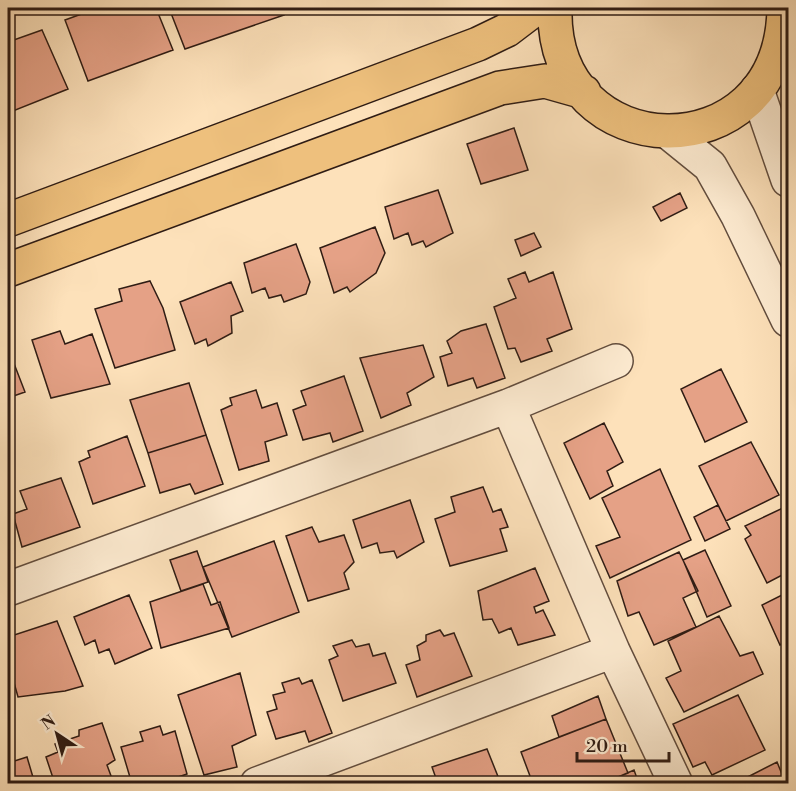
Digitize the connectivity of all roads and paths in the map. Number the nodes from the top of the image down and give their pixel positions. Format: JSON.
{"nodes":[{"id":1,"x":536,"y":8,"type":"edge"},
{"id":2,"x":555,"y":8,"type":"edge"},
{"id":3,"x":785,"y":8,"type":"edge"},
{"id":4,"x":757,"y":90,"type":"junction"},
{"id":5,"x":584,"y":92,"type":"junction"},
{"id":6,"x":668,"y":132,"type":"junction"},
{"id":7,"x":789,"y":180,"type":"edge"},
{"id":8,"x":8,"y":220,"type":"edge"},
{"id":9,"x":8,"y":270,"type":"edge"},
{"id":10,"x":789,"y":320,"type":"edge"},
{"id":11,"x":616,"y":361,"type":"dead end"},
{"id":12,"x":508,"y":406,"type":"junction"},
{"id":13,"x":8,"y":589,"type":"edge"},
{"id":14,"x":613,"y":651,"type":"junction"},
{"id":15,"x":257,"y":783,"type":"edge"},
{"id":16,"x":676,"y":783,"type":"edge"}],
"edges":[{"from":1,"to":8,"type":"main road"},
{"from":2,"to":5,"type":"main road"},
{"from":3,"to":4,"type":"main road"},
{"from":4,"to":6,"type":"main road"},
{"from":4,"to":7,"type":"street"},
{"from":5,"to":6,"type":"main road"},
{"from":5,"to":9,"type":"main road"},
{"from":6,"to":10,"type":"street"},
{"from":11,"to":12,"type":"street"},
{"from":12,"to":13,"type":"street"},
{"from":12,"to":14,"type":"street"},
{"from":14,"to":15,"type":"street"},
{"from":14,"to":16,"type":"street"}]}
